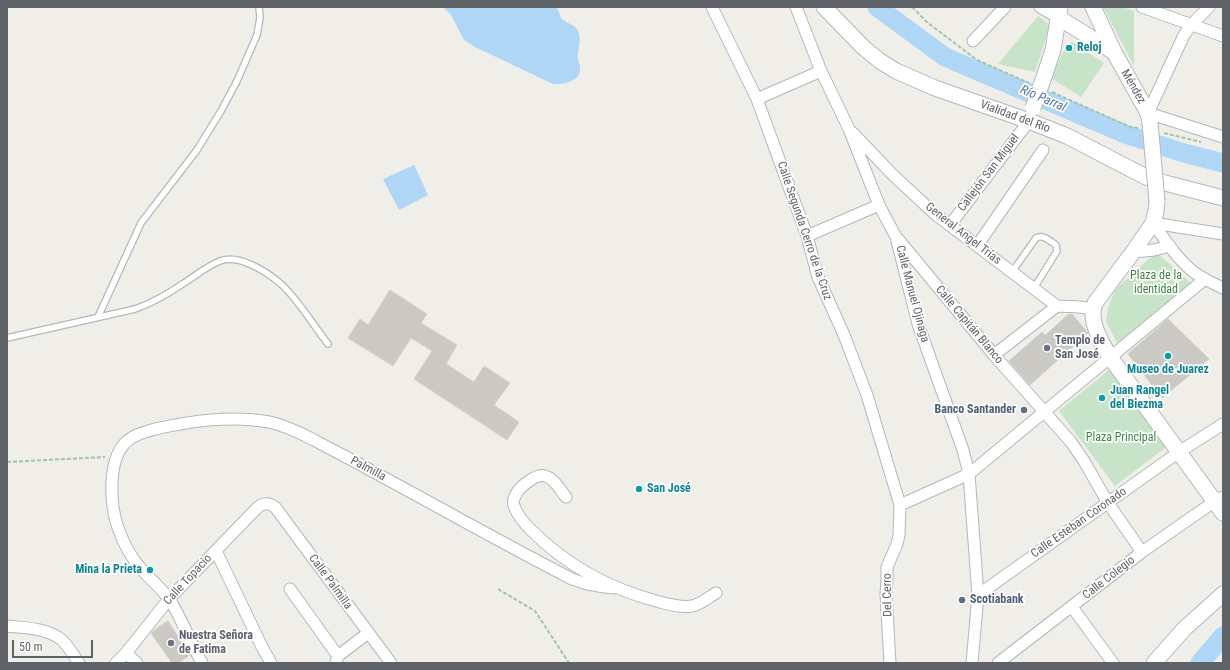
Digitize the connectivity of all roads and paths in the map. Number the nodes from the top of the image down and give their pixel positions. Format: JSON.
{"nodes":[{"id":1,"x":259,"y":7,"type":"edge"},
{"id":2,"x":712,"y":7,"type":"edge"},
{"id":3,"x":796,"y":7,"type":"edge"},
{"id":4,"x":824,"y":7,"type":"edge"},
{"id":5,"x":912,"y":7,"type":"edge"},
{"id":6,"x":1004,"y":7,"type":"edge"},
{"id":7,"x":1040,"y":7,"type":"edge"},
{"id":8,"x":1142,"y":7,"type":"edge"},
{"id":9,"x":1209,"y":7,"type":"edge"},
{"id":10,"x":1094,"y":9,"type":"edge"},
{"id":11,"x":1059,"y":13,"type":"edge"},
{"id":12,"x":1192,"y":24,"type":"junction"},
{"id":13,"x":1077,"y":30,"type":"junction"},
{"id":14,"x":1223,"y":36,"type":"edge"},
{"id":15,"x":972,"y":40,"type":"dead end"},
{"id":16,"x":1053,"y":50,"type":"junction"},
{"id":17,"x":1114,"y":52,"type":"junction"},
{"id":18,"x":821,"y":71,"type":"junction"},
{"id":19,"x":1040,"y":80,"type":"junction"},
{"id":20,"x":1050,"y":92,"type":"dead end"},
{"id":21,"x":758,"y":99,"type":"junction"},
{"id":22,"x":1031,"y":114,"type":"junction"},
{"id":23,"x":1151,"y":124,"type":"junction"},
{"id":24,"x":849,"y":129,"type":"junction"},
{"id":25,"x":1223,"y":137,"type":"edge"},
{"id":26,"x":1202,"y":143,"type":"dead end"},
{"id":27,"x":1043,"y":150,"type":"dead end"},
{"id":28,"x":1223,"y":198,"type":"edge"},
{"id":29,"x":879,"y":205,"type":"junction"},
{"id":30,"x":1152,"y":222,"type":"junction"},
{"id":31,"x":950,"y":225,"type":"junction"},
{"id":32,"x":1223,"y":234,"type":"edge"},
{"id":33,"x":807,"y":236,"type":"junction"},
{"id":34,"x":896,"y":237,"type":"junction"},
{"id":35,"x":977,"y":246,"type":"junction"},
{"id":36,"x":1170,"y":246,"type":"junction"},
{"id":37,"x":1134,"y":252,"type":"junction"},
{"id":38,"x":1012,"y":272,"type":"junction"},
{"id":39,"x":1205,"y":279,"type":"junction"},
{"id":40,"x":1034,"y":288,"type":"junction"},
{"id":41,"x":1223,"y":288,"type":"edge"},
{"id":42,"x":1058,"y":306,"type":"junction"},
{"id":43,"x":1093,"y":309,"type":"junction"},
{"id":44,"x":98,"y":317,"type":"junction"},
{"id":45,"x":7,"y":338,"type":"edge"},
{"id":46,"x":328,"y":344,"type":"dead end"},
{"id":47,"x":994,"y":355,"type":"junction"},
{"id":48,"x":1110,"y":357,"type":"junction"},
{"id":49,"x":1044,"y":412,"type":"junction"},
{"id":50,"x":1223,"y":424,"type":"edge"},
{"id":51,"x":1179,"y":452,"type":"junction"},
{"id":52,"x":116,"y":457,"type":"junction"},
{"id":53,"x":7,"y":462,"type":"edge"},
{"id":54,"x":969,"y":474,"type":"junction"},
{"id":55,"x":566,"y":497,"type":"dead end"},
{"id":56,"x":267,"y":503,"type":"joint"},
{"id":57,"x":1108,"y":503,"type":"junction"},
{"id":58,"x":1220,"y":504,"type":"edge"},
{"id":59,"x":900,"y":505,"type":"junction"},
{"id":60,"x":216,"y":551,"type":"junction"},
{"id":61,"x":1142,"y":552,"type":"junction"},
{"id":62,"x":614,"y":588,"type":"junction"},
{"id":63,"x":290,"y":589,"type":"dead end"},
{"id":64,"x":498,"y":589,"type":"dead end"},
{"id":65,"x":716,"y":592,"type":"dead end"},
{"id":66,"x":978,"y":594,"type":"junction"},
{"id":67,"x":1223,"y":594,"type":"edge"},
{"id":68,"x":169,"y":599,"type":"junction"},
{"id":69,"x":1072,"y":607,"type":"junction"},
{"id":70,"x":7,"y":626,"type":"edge"},
{"id":71,"x":368,"y":633,"type":"junction"},
{"id":72,"x":126,"y":653,"type":"junction"},
{"id":73,"x":337,"y":660,"type":"edge"},
{"id":74,"x":79,"y":663,"type":"edge"},
{"id":75,"x":116,"y":663,"type":"edge"},
{"id":76,"x":137,"y":663,"type":"edge"},
{"id":77,"x":202,"y":663,"type":"edge"},
{"id":78,"x":271,"y":663,"type":"edge"},
{"id":79,"x":391,"y":663,"type":"edge"},
{"id":80,"x":569,"y":663,"type":"edge"},
{"id":81,"x":890,"y":663,"type":"edge"},
{"id":82,"x":972,"y":663,"type":"edge"},
{"id":83,"x":998,"y":663,"type":"edge"},
{"id":84,"x":1113,"y":663,"type":"edge"},
{"id":85,"x":1154,"y":663,"type":"edge"}],
"edges":[{"from":1,"to":44,"type":"lane"},
{"from":2,"to":21,"type":"street","name":"Calle Segunda Cerro de la Cruz"},
{"from":3,"to":18,"type":"street","name":"Calle Manuel Ojinaga"},
{"from":4,"to":22,"type":"main road","name":"Vialidad del Río"},
{"from":5,"to":19,"type":"path"},
{"from":6,"to":15,"type":"street"},
{"from":7,"to":11,"type":"street"},
{"from":8,"to":12,"type":"street"},
{"from":9,"to":12,"type":"street"},
{"from":10,"to":13,"type":"main road"},
{"from":10,"to":17,"type":"main road","name":"Méndez"},
{"from":11,"to":13,"type":"main road"},
{"from":11,"to":16,"type":"main road"},
{"from":12,"to":14,"type":"street"},
{"from":12,"to":23,"type":"street"},
{"from":13,"to":16,"type":"main road"},
{"from":13,"to":17,"type":"main road"},
{"from":16,"to":19,"type":"main road"},
{"from":17,"to":23,"type":"main road","name":"Méndez"},
{"from":18,"to":21,"type":"street"},
{"from":18,"to":24,"type":"street","name":"Calle Manuel Ojinaga"},
{"from":19,"to":22,"type":"main road","bridge":true},
{"from":20,"to":23,"type":"path"},
{"from":21,"to":33,"type":"street","name":"Calle Segunda Cerro de la Cruz"},
{"from":22,"to":28,"type":"main road","name":"Vialidad del Río"},
{"from":22,"to":31,"type":"street","name":"Callejón San Miguel"},
{"from":23,"to":25,"type":"street"},
{"from":23,"to":26,"type":"path"},
{"from":23,"to":30,"type":"main road","bridge":true},
{"from":24,"to":29,"type":"street","name":"Calle Manuel Ojinaga"},
{"from":24,"to":31,"type":"street","name":"General Angel Trías"},
{"from":27,"to":35,"type":"street"},
{"from":29,"to":33,"type":"street"},
{"from":29,"to":34,"type":"street","name":"Calle Manuel Ojinaga"},
{"from":30,"to":32,"type":"street"},
{"from":30,"to":36,"type":"street"},
{"from":30,"to":37,"type":"main road"},
{"from":31,"to":35,"type":"street","name":"General Angel Trías"},
{"from":33,"to":59,"type":"street","name":"Calle Segunda Cerro de la Cruz"},
{"from":34,"to":47,"type":"street","name":"Calle Capitán Blanco"},
{"from":34,"to":54,"type":"street","name":"Calle Manuel Ojinaga"},
{"from":35,"to":38,"type":"street","name":"General Angel Trías"},
{"from":36,"to":37,"type":"street"},
{"from":36,"to":39,"type":"street"},
{"from":37,"to":43,"type":"main road"},
{"from":38,"to":40,"type":"street","name":"General Angel Trías"},
{"from":38,"to":40,"type":"lane"},
{"from":39,"to":41,"type":"street"},
{"from":39,"to":48,"type":"street"},
{"from":40,"to":42,"type":"street","name":"General Angel Trías"},
{"from":42,"to":43,"type":"street"},
{"from":42,"to":47,"type":"street"},
{"from":43,"to":48,"type":"main road"},
{"from":44,"to":45,"type":"lane"},
{"from":44,"to":46,"type":"lane"},
{"from":47,"to":49,"type":"street","name":"Calle Capitán Blanco"},
{"from":48,"to":49,"type":"street"},
{"from":48,"to":51,"type":"main road"},
{"from":49,"to":54,"type":"street"},
{"from":49,"to":57,"type":"street","name":"Calle Capitán Blanco"},
{"from":50,"to":51,"type":"street","name":"Calle Esteban Coronado"},
{"from":51,"to":57,"type":"street","name":"Calle Esteban Coronado"},
{"from":51,"to":58,"type":"main road"},
{"from":52,"to":53,"type":"path"},
{"from":52,"to":62,"type":"street","name":"Palmilla"},
{"from":52,"to":68,"type":"street"},
{"from":54,"to":59,"type":"street"},
{"from":54,"to":66,"type":"street","name":"Calle Manuel Ojinaga"},
{"from":55,"to":62,"type":"street"},
{"from":56,"to":60,"type":"street","name":"Calle Topacio"},
{"from":56,"to":71,"type":"street","name":"Calle Palmilla"},
{"from":57,"to":61,"type":"street","name":"Calle Capitán Blanco"},
{"from":57,"to":66,"type":"street","name":"Calle Esteban Coronado"},
{"from":58,"to":61,"type":"street","name":"Calle Colegio"},
{"from":59,"to":81,"type":"street","name":"Del Cerro"},
{"from":60,"to":68,"type":"street","name":"Calle Topacio"},
{"from":60,"to":78,"type":"street"},
{"from":61,"to":69,"type":"street","name":"Calle Colegio"},
{"from":62,"to":65,"type":"street"},
{"from":63,"to":73,"type":"street"},
{"from":64,"to":80,"type":"path"},
{"from":66,"to":82,"type":"street","name":"Calle Manuel Ojinaga"},
{"from":67,"to":85,"type":"main road"},
{"from":68,"to":72,"type":"street","name":"Calle Topacio"},
{"from":68,"to":77,"type":"street"},
{"from":69,"to":83,"type":"street","name":"Calle Colegio"},
{"from":69,"to":84,"type":"street"},
{"from":70,"to":74,"type":"street"},
{"from":71,"to":73,"type":"street"},
{"from":71,"to":79,"type":"street","name":"Calle Palmilla"},
{"from":72,"to":75,"type":"street","name":"Calle Topacio"},
{"from":72,"to":76,"type":"street"}]}
